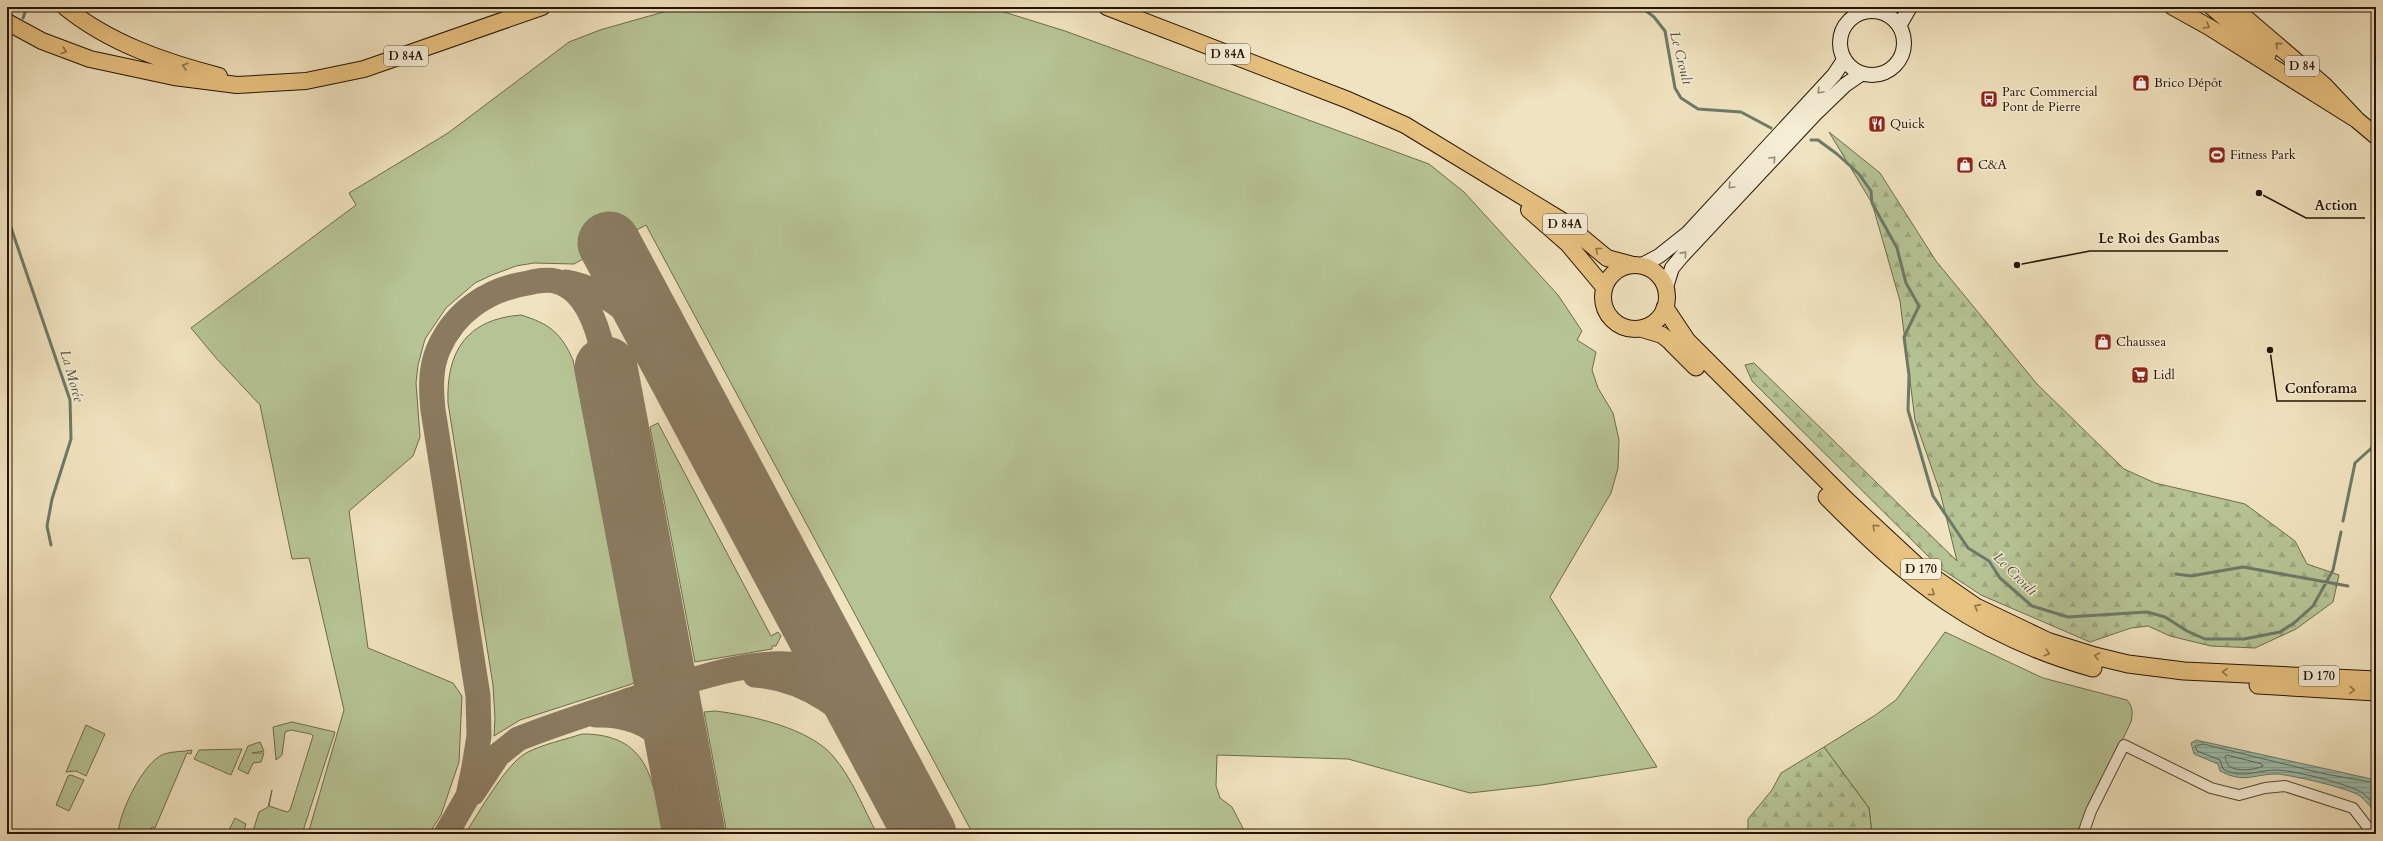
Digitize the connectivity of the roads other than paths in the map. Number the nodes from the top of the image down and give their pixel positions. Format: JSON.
{"nodes":[{"id":1,"x":65,"y":7,"type":"edge"},
{"id":2,"x":542,"y":7,"type":"edge"},
{"id":3,"x":1107,"y":7,"type":"edge"},
{"id":4,"x":1910,"y":7,"type":"edge"},
{"id":5,"x":2173,"y":7,"type":"edge"},
{"id":6,"x":2212,"y":7,"type":"edge"},
{"id":7,"x":1884,"y":10,"type":"edge"},
{"id":8,"x":2238,"y":10,"type":"edge"},
{"id":9,"x":7,"y":22,"type":"edge"},
{"id":10,"x":1899,"y":26,"type":"junction"},
{"id":11,"x":1844,"y":60,"type":"junction"},
{"id":12,"x":1861,"y":74,"type":"junction"},
{"id":13,"x":264,"y":84,"type":"junction"},
{"id":14,"x":2321,"y":98,"type":"junction"},
{"id":15,"x":2357,"y":120,"type":"junction"},
{"id":16,"x":2376,"y":136,"type":"edge"},
{"id":17,"x":1496,"y":181,"type":"junction"},
{"id":18,"x":1637,"y":265,"type":"junction"},
{"id":19,"x":1604,"y":287,"type":"junction"},
{"id":20,"x":1666,"y":287,"type":"junction"},
{"id":21,"x":1665,"y":308,"type":"junction"},
{"id":22,"x":1642,"y":329,"type":"junction"},
{"id":23,"x":1672,"y":343,"type":"joint"},
{"id":24,"x":2376,"y":680,"type":"edge"},
{"id":25,"x":2376,"y":692,"type":"edge"},
{"id":26,"x":2083,"y":834,"type":"edge"},
{"id":27,"x":2373,"y":834,"type":"edge"}],
"edges":[{"from":13,"to":1,"type":"main road","number":"D 84A","one_way":true},
{"from":2,"to":13,"type":"main road","number":"D 84A"},
{"from":3,"to":17,"type":"main road","number":"D 84A"},
{"from":4,"to":10,"type":"main road"},
{"from":5,"to":14,"type":"main road","one_way":true},
{"from":6,"to":14,"type":"main road","number":"D 84"},
{"from":7,"to":10,"type":"main road"},
{"from":7,"to":11,"type":"main road"},
{"from":15,"to":8,"type":"main road","number":"D 84","one_way":true},
{"from":9,"to":13,"type":"main road","number":"D 84A","one_way":true},
{"from":10,"to":12,"type":"main road"},
{"from":11,"to":12,"type":"main road"},
{"from":11,"to":18,"type":"main road","one_way":true},
{"from":20,"to":12,"type":"main road","one_way":true},
{"from":14,"to":15,"type":"main road","number":"D 84"},
{"from":15,"to":16,"type":"main road","number":"D 84"},
{"from":18,"to":17,"type":"main road","number":"D 84A","one_way":true},
{"from":17,"to":19,"type":"main road","number":"D 84A"},
{"from":18,"to":19,"type":"main road"},
{"from":18,"to":20,"type":"main road"},
{"from":19,"to":22,"type":"main road"},
{"from":20,"to":21,"type":"main road"},
{"from":21,"to":22,"type":"main road"},
{"from":24,"to":21,"type":"highway","number":"D 170","one_way":true},
{"from":22,"to":23,"type":"main road","number":"D 170"},
{"from":23,"to":25,"type":"highway","number":"D 170","one_way":true},
{"from":26,"to":27,"type":"street"}]}
